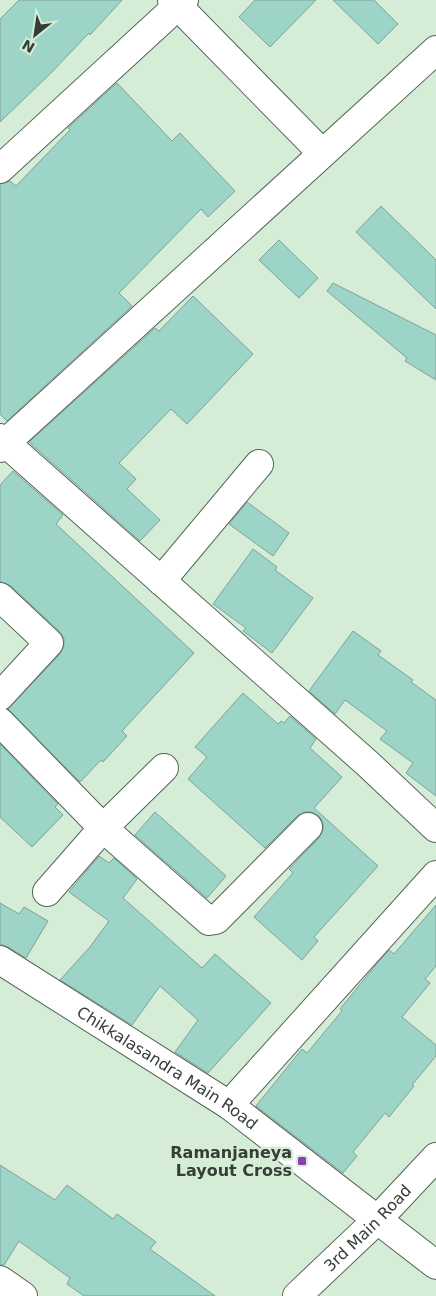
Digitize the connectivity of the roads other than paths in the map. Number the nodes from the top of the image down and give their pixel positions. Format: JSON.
{"nodes":[{"id":1,"x":178,"y":2,"type":"edge"},
{"id":2,"x":436,"y":50,"type":"edge"},
{"id":3,"x":322,"y":153,"type":"junction"},
{"id":4,"x":0,"y":170,"type":"edge"},
{"id":5,"x":2,"y":443,"type":"edge"},
{"id":6,"x":259,"y":464,"type":"dead end"},
{"id":7,"x":160,"y":581,"type":"junction"},
{"id":8,"x":0,"y":597,"type":"edge"},
{"id":9,"x":0,"y":696,"type":"edge"},
{"id":10,"x":0,"y":722,"type":"edge"},
{"id":11,"x":164,"y":768,"type":"dead end"},
{"id":12,"x":308,"y":827,"type":"dead end"},
{"id":13,"x":103,"y":828,"type":"junction"},
{"id":14,"x":436,"y":828,"type":"edge"},
{"id":15,"x":436,"y":875,"type":"edge"},
{"id":16,"x":47,"y":892,"type":"dead end"},
{"id":17,"x":0,"y":960,"type":"edge"},
{"id":18,"x":228,"y":1105,"type":"junction"},
{"id":19,"x":436,"y":1157,"type":"edge"},
{"id":20,"x":376,"y":1220,"type":"junction"},
{"id":21,"x":436,"y":1265,"type":"edge"},
{"id":22,"x":0,"y":1280,"type":"edge"},
{"id":23,"x":23,"y":1296,"type":"edge"},
{"id":24,"x":297,"y":1296,"type":"edge"}],
"edges":[{"from":1,"to":3,"type":"street"},
{"from":1,"to":4,"type":"street"},
{"from":2,"to":3,"type":"street"},
{"from":3,"to":5,"type":"street"},
{"from":5,"to":7,"type":"street"},
{"from":6,"to":7,"type":"street"},
{"from":7,"to":14,"type":"street"},
{"from":8,"to":9,"type":"street"},
{"from":10,"to":13,"type":"street"},
{"from":11,"to":13,"type":"street"},
{"from":12,"to":13,"type":"street"},
{"from":13,"to":16,"type":"street"},
{"from":15,"to":18,"type":"street"},
{"from":17,"to":18,"type":"street","name":"Chikkalasandra Main Road"},
{"from":18,"to":20,"type":"street","name":"Chikkalasandra Main Road"},
{"from":19,"to":20,"type":"street","name":"3rd Main Road"},
{"from":20,"to":21,"type":"street","name":"Chikkalasandra Main Road"},
{"from":20,"to":24,"type":"street","name":"3rd Main Road"},
{"from":22,"to":23,"type":"street"}]}
